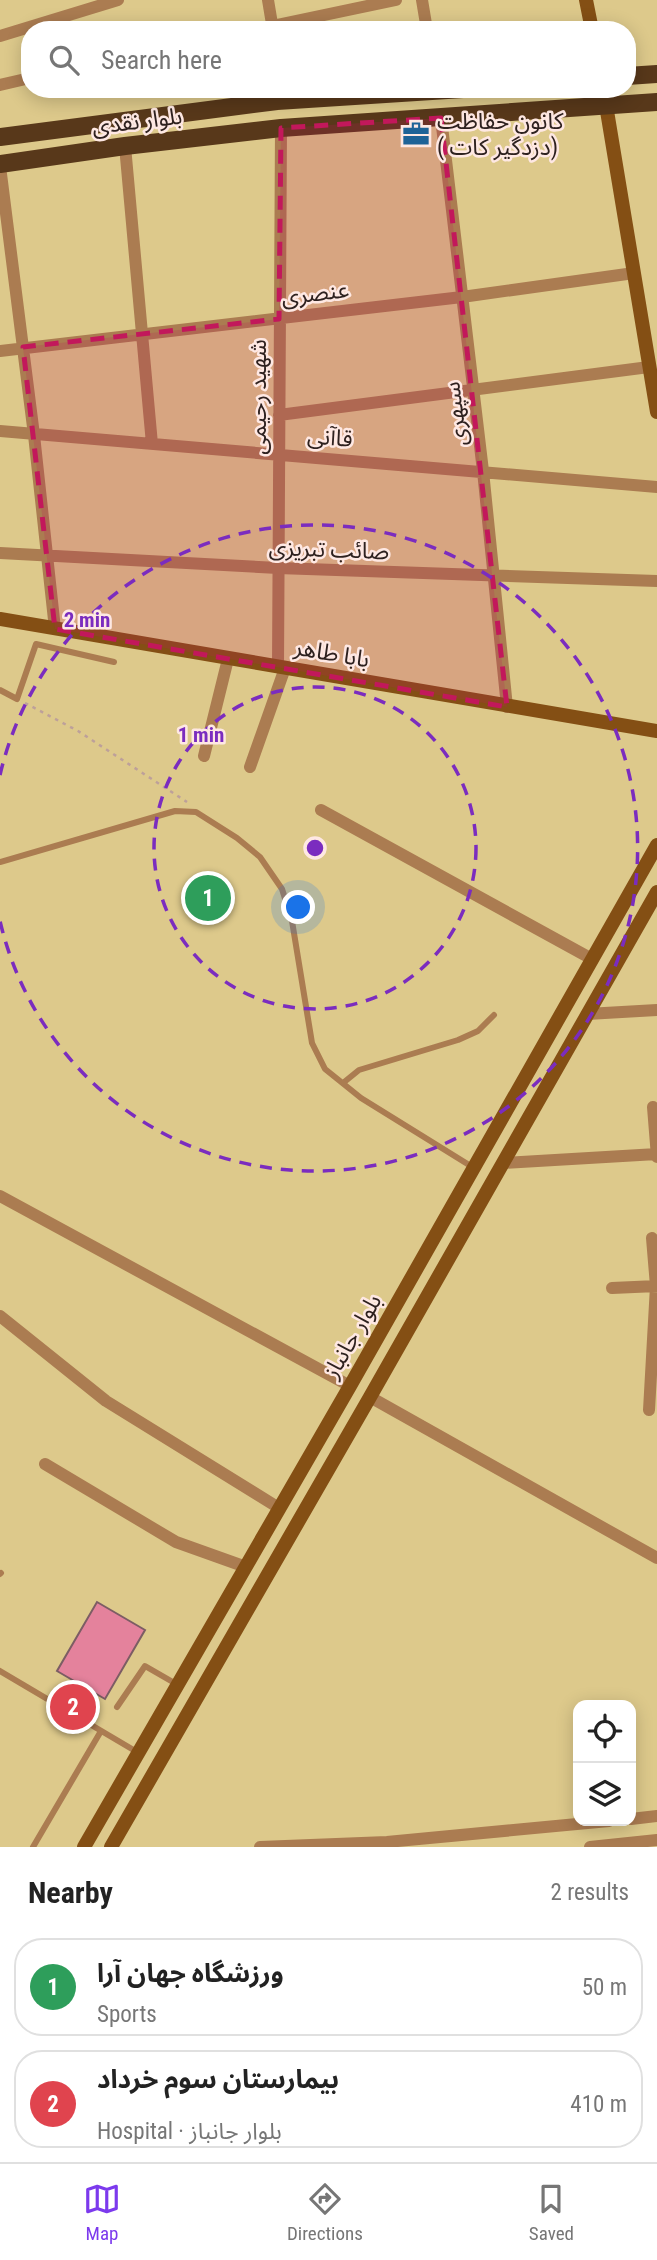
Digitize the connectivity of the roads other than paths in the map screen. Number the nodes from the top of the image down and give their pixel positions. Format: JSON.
{"nodes":[{"id":1,"x":118,"y":0,"type":"edge"},
{"id":2,"x":268,"y":0,"type":"edge"},
{"id":3,"x":396,"y":0,"type":"edge"},
{"id":4,"x":422,"y":0,"type":"edge"},
{"id":5,"x":586,"y":0,"type":"edge"},
{"id":6,"x":49,"y":21,"type":"edge"},
{"id":7,"x":272,"y":21,"type":"edge"},
{"id":8,"x":304,"y":21,"type":"edge"},
{"id":9,"x":426,"y":21,"type":"edge"},
{"id":10,"x":590,"y":21,"type":"edge"},
{"id":11,"x":21,"y":30,"type":"edge"},
{"id":12,"x":0,"y":36,"type":"edge"},
{"id":13,"x":657,"y":74,"type":"edge"},
{"id":14,"x":636,"y":75,"type":"edge"},
{"id":15,"x":21,"y":80,"type":"edge"},
{"id":16,"x":0,"y":85,"type":"edge"},
{"id":17,"x":258,"y":98,"type":"edge"},
{"id":18,"x":657,"y":102,"type":"edge"},
{"id":19,"x":606,"y":105,"type":"junction"},
{"id":20,"x":441,"y":118,"type":"junction"},
{"id":21,"x":67,"y":128,"type":"junction"},
{"id":22,"x":281,"y":128,"type":"junction"},
{"id":23,"x":0,"y":136,"type":"edge"},
{"id":24,"x":125,"y":146,"type":"junction"},
{"id":25,"x":69,"y":154,"type":"junction"},
{"id":26,"x":0,"y":165,"type":"edge"},
{"id":27,"x":4,"y":237,"type":"edge"},
{"id":28,"x":634,"y":273,"type":"junction"},
{"id":29,"x":462,"y":297,"type":"junction"},
{"id":30,"x":279,"y":319,"type":"junction"},
{"id":31,"x":142,"y":334,"type":"junction"},
{"id":32,"x":23,"y":347,"type":"junction"},
{"id":33,"x":0,"y":351,"type":"edge"},
{"id":34,"x":649,"y":367,"type":"junction"},
{"id":35,"x":473,"y":389,"type":"junction"},
{"id":36,"x":657,"y":412,"type":"edge"},
{"id":37,"x":278,"y":415,"type":"junction"},
{"id":38,"x":0,"y":431,"type":"edge"},
{"id":39,"x":34,"y":435,"type":"junction"},
{"id":40,"x":152,"y":444,"type":"junction"},
{"id":41,"x":278,"y":453,"type":"junction"},
{"id":42,"x":483,"y":471,"type":"junction"},
{"id":43,"x":657,"y":487,"type":"edge"},
{"id":44,"x":0,"y":553,"type":"edge"},
{"id":45,"x":47,"y":556,"type":"junction"},
{"id":46,"x":278,"y":568,"type":"junction"},
{"id":47,"x":494,"y":576,"type":"junction"},
{"id":48,"x":657,"y":581,"type":"edge"},
{"id":49,"x":0,"y":619,"type":"edge"},
{"id":50,"x":55,"y":629,"type":"junction"},
{"id":51,"x":228,"y":659,"type":"junction"},
{"id":52,"x":114,"y":662,"type":"dead end"},
{"id":53,"x":281,"y":668,"type":"junction"},
{"id":54,"x":0,"y":690,"type":"edge"},
{"id":55,"x":507,"y":707,"type":"junction"},
{"id":56,"x":657,"y":731,"type":"edge"},
{"id":57,"x":204,"y":756,"type":"dead end"},
{"id":58,"x":250,"y":767,"type":"dead end"},
{"id":59,"x":321,"y":810,"type":"dead end"},
{"id":60,"x":657,"y":845,"type":"edge"},
{"id":61,"x":0,"y":862,"type":"edge"},
{"id":62,"x":657,"y":892,"type":"edge"},
{"id":63,"x":592,"y":959,"type":"junction"},
{"id":64,"x":657,"y":1010,"type":"edge"},
{"id":65,"x":587,"y":1014,"type":"junction"},
{"id":66,"x":494,"y":1015,"type":"dead end"},
{"id":67,"x":343,"y":1083,"type":"junction"},
{"id":68,"x":653,"y":1107,"type":"dead end"},
{"id":69,"x":657,"y":1155,"type":"edge"},
{"id":70,"x":503,"y":1163,"type":"junction"},
{"id":71,"x":474,"y":1168,"type":"junction"},
{"id":72,"x":0,"y":1196,"type":"edge"},
{"id":73,"x":652,"y":1238,"type":"dead end"},
{"id":74,"x":656,"y":1286,"type":"edge"},
{"id":75,"x":612,"y":1288,"type":"dead end"},
{"id":76,"x":0,"y":1316,"type":"edge"},
{"id":77,"x":350,"y":1386,"type":"junction"},
{"id":78,"x":370,"y":1397,"type":"junction"},
{"id":79,"x":649,"y":1410,"type":"dead end"},
{"id":80,"x":45,"y":1465,"type":"dead end"},
{"id":81,"x":279,"y":1508,"type":"junction"},
{"id":82,"x":657,"y":1558,"type":"edge"},
{"id":83,"x":246,"y":1567,"type":"junction"},
{"id":84,"x":0,"y":1671,"type":"edge"},
{"id":85,"x":178,"y":1685,"type":"junction"},
{"id":86,"x":117,"y":1707,"type":"dead end"},
{"id":87,"x":101,"y":1731,"type":"junction"},
{"id":88,"x":139,"y":1753,"type":"junction"},
{"id":89,"x":657,"y":1816,"type":"edge"},
{"id":90,"x":636,"y":1818,"type":"edge"},
{"id":91,"x":573,"y":1825,"type":"edge"},
{"id":92,"x":657,"y":1840,"type":"edge"},
{"id":93,"x":374,"y":1845,"type":"edge"},
{"id":94,"x":33,"y":1847,"type":"edge"},
{"id":95,"x":84,"y":1847,"type":"edge"},
{"id":96,"x":111,"y":1847,"type":"edge"},
{"id":97,"x":260,"y":1847,"type":"edge"},
{"id":98,"x":590,"y":1847,"type":"edge"}],
"edges":[{"from":1,"to":6,"type":"street"},
{"from":2,"to":7,"type":"street"},
{"from":3,"to":8,"type":"street"},
{"from":4,"to":9,"type":"street"},
{"from":5,"to":10,"type":"main road"},
{"from":11,"to":12,"type":"street"},
{"from":13,"to":14,"type":"main road"},
{"from":15,"to":16,"type":"street"},
{"from":17,"to":21,"type":"main road","name":"بلوار نقدی"},
{"from":18,"to":19,"type":"main road","name":"بلوار نقدی"},
{"from":19,"to":20,"type":"main road","name":"بلوار نقدی"},
{"from":19,"to":28,"type":"main road"},
{"from":20,"to":22,"type":"main road","name":"بلوار نقدی"},
{"from":20,"to":29,"type":"street","name":"سپهری"},
{"from":21,"to":23,"type":"main road","name":"بلوار نقدی"},
{"from":21,"to":25,"type":"main road"},
{"from":22,"to":24,"type":"main road","name":"بلوار نقدی"},
{"from":22,"to":30,"type":"street","name":"شهید رحیمی"},
{"from":24,"to":25,"type":"main road","name":"بلوار نقدی"},
{"from":24,"to":31,"type":"street"},
{"from":25,"to":26,"type":"main road","name":"بلوار نقدی"},
{"from":26,"to":27,"type":"street"},
{"from":27,"to":32,"type":"street"},
{"from":28,"to":29,"type":"street","name":"عنصری"},
{"from":28,"to":34,"type":"main road"},
{"from":29,"to":30,"type":"street","name":"عنصری"},
{"from":29,"to":35,"type":"street","name":"سپهری"},
{"from":30,"to":31,"type":"street","name":"عنصری"},
{"from":30,"to":37,"type":"street","name":"شهید رحیمی"},
{"from":31,"to":32,"type":"street","name":"عنصری"},
{"from":31,"to":40,"type":"street"},
{"from":32,"to":33,"type":"street","name":"عنصری"},
{"from":32,"to":39,"type":"street"},
{"from":34,"to":35,"type":"street"},
{"from":34,"to":36,"type":"main road"},
{"from":35,"to":37,"type":"street"},
{"from":35,"to":42,"type":"street","name":"سپهری"},
{"from":37,"to":41,"type":"street","name":"شهید رحیمی"},
{"from":38,"to":39,"type":"street","name":"قاآنی"},
{"from":39,"to":40,"type":"street","name":"قاآنی"},
{"from":39,"to":45,"type":"street"},
{"from":40,"to":41,"type":"street","name":"قاآنی"},
{"from":41,"to":42,"type":"street","name":"قاآنی"},
{"from":41,"to":46,"type":"street","name":"شهید رحیمی"},
{"from":42,"to":43,"type":"street","name":"قاآنی"},
{"from":42,"to":47,"type":"street","name":"سپهری"},
{"from":44,"to":45,"type":"street","name":"صائب تبریزی"},
{"from":45,"to":46,"type":"street","name":"صائب تبریزی"},
{"from":45,"to":50,"type":"street"},
{"from":46,"to":47,"type":"street","name":"صائب تبریزی"},
{"from":46,"to":53,"type":"street","name":"شهید رحیمی"},
{"from":47,"to":48,"type":"street","name":"صائب تبریزی"},
{"from":47,"to":55,"type":"street","name":"سپهری"},
{"from":49,"to":50,"type":"main road","name":"بابا طاهر"},
{"from":50,"to":51,"type":"main road","name":"بابا طاهر"},
{"from":51,"to":53,"type":"main road","name":"بابا طاهر"},
{"from":51,"to":57,"type":"street"},
{"from":52,"to":54,"type":"lane"},
{"from":53,"to":55,"type":"main road","name":"بابا طاهر"},
{"from":53,"to":58,"type":"street","name":"شهید رحیمی"},
{"from":55,"to":56,"type":"main road","name":"بابا طاهر"},
{"from":59,"to":63,"type":"street"},
{"from":60,"to":63,"type":"main road","name":"بلوار جانباز"},
{"from":61,"to":67,"type":"lane"},
{"from":62,"to":65,"type":"main road","name":"بلوار جانباز"},
{"from":63,"to":71,"type":"main road","name":"بلوار جانباز"},
{"from":64,"to":65,"type":"street"},
{"from":65,"to":70,"type":"main road","name":"بلوار جانباز"},
{"from":66,"to":67,"type":"lane"},
{"from":67,"to":71,"type":"lane"},
{"from":68,"to":69,"type":"street"},
{"from":69,"to":70,"type":"street"},
{"from":70,"to":78,"type":"main road","name":"بلوار جانباز"},
{"from":71,"to":77,"type":"main road","name":"بلوار جانباز"},
{"from":72,"to":77,"type":"street"},
{"from":73,"to":74,"type":"street"},
{"from":74,"to":75,"type":"street"},
{"from":74,"to":79,"type":"street"},
{"from":76,"to":81,"type":"street"},
{"from":77,"to":78,"type":"main road"},
{"from":77,"to":81,"type":"main road","name":"بلوار جانباز"},
{"from":78,"to":82,"type":"street"},
{"from":78,"to":96,"type":"main road","name":"بلوار جانباز"},
{"from":80,"to":83,"type":"street"},
{"from":81,"to":83,"type":"main road","name":"بلوار جانباز"},
{"from":83,"to":85,"type":"main road","name":"بلوار جانباز"},
{"from":84,"to":87,"type":"lane"},
{"from":85,"to":86,"type":"lane"},
{"from":85,"to":88,"type":"main road","name":"بلوار جانباز"},
{"from":87,"to":88,"type":"lane"},
{"from":87,"to":94,"type":"lane"},
{"from":88,"to":95,"type":"main road","name":"بلوار جانباز"},
{"from":89,"to":90,"type":"street"},
{"from":91,"to":93,"type":"street"},
{"from":92,"to":98,"type":"street"},
{"from":93,"to":97,"type":"street"}]}
